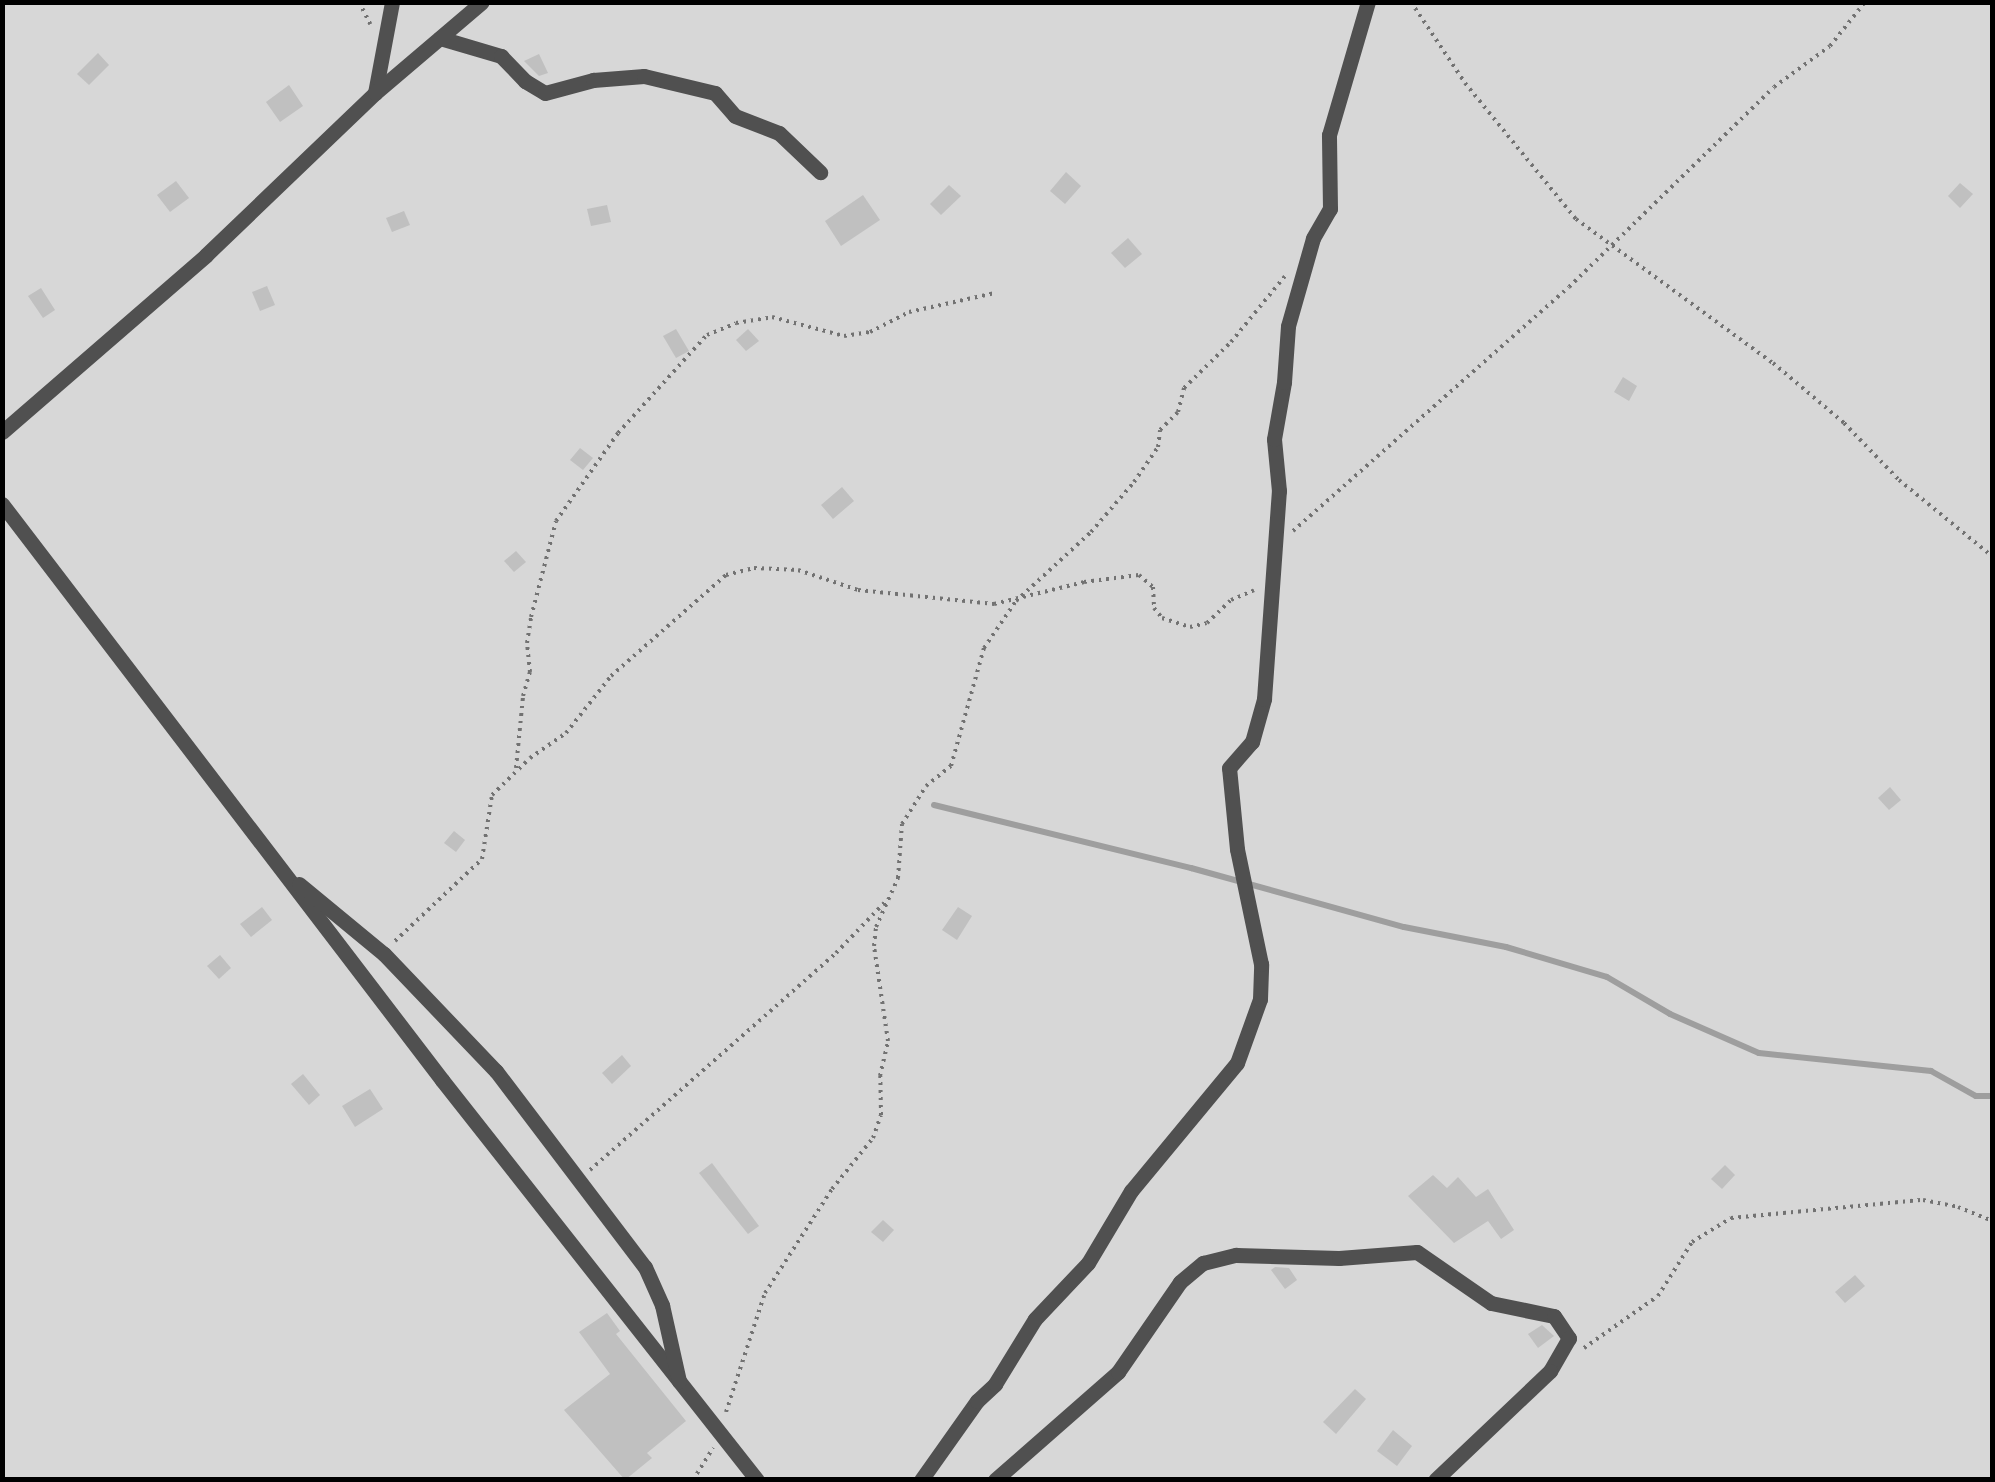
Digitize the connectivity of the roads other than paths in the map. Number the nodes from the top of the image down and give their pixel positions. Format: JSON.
{"nodes":[{"id":1,"x":392,"y":2,"type":"edge"},
{"id":2,"x":482,"y":2,"type":"edge"},
{"id":3,"x":1368,"y":2,"type":"edge"},
{"id":4,"x":440,"y":38,"type":"junction"},
{"id":5,"x":375,"y":92,"type":"junction"},
{"id":6,"x":820,"y":172,"type":"dead end"},
{"id":7,"x":2,"y":432,"type":"edge"},
{"id":8,"x":2,"y":504,"type":"edge"},
{"id":9,"x":277,"y":866,"type":"junction"},
{"id":10,"x":680,"y":1384,"type":"junction"},
{"id":11,"x":758,"y":1480,"type":"edge"},
{"id":12,"x":921,"y":1480,"type":"edge"},
{"id":13,"x":995,"y":1480,"type":"edge"},
{"id":14,"x":1436,"y":1480,"type":"edge"}],
"edges":[{"from":1,"to":5,"type":"street"},
{"from":2,"to":4,"type":"street"},
{"from":3,"to":12,"type":"street"},
{"from":4,"to":5,"type":"street"},
{"from":4,"to":6,"type":"street"},
{"from":5,"to":7,"type":"street"},
{"from":8,"to":9,"type":"street"},
{"from":9,"to":10,"type":"street"},
{"from":9,"to":10,"type":"street"},
{"from":10,"to":11,"type":"street"},
{"from":13,"to":14,"type":"street"}]}
